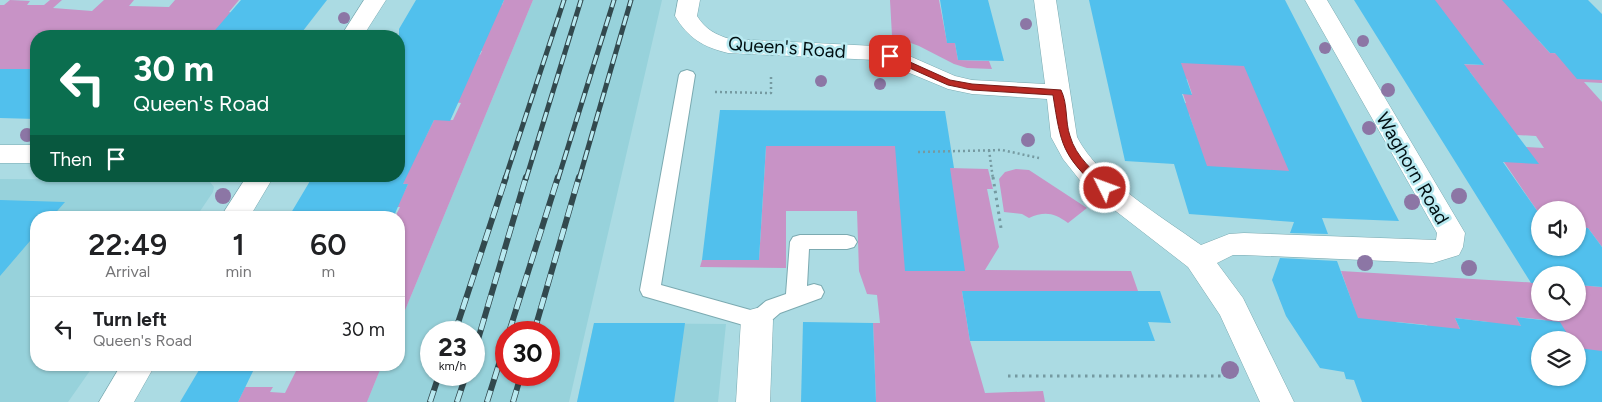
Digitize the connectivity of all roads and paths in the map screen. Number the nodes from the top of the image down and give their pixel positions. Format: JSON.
{"nodes":[{"id":1,"x":375,"y":0,"type":"edge"},
{"id":2,"x":689,"y":0,"type":"edge"},
{"id":3,"x":1045,"y":0,"type":"edge"},
{"id":4,"x":1316,"y":0,"type":"edge"},
{"id":5,"x":356,"y":30,"type":"edge"},
{"id":6,"x":767,"y":49,"type":"junction"},
{"id":7,"x":687,"y":75,"type":"dead end"},
{"id":8,"x":1058,"y":92,"type":"junction"},
{"id":9,"x":682,"y":101,"type":"junction"},
{"id":10,"x":989,"y":150,"type":"junction"},
{"id":11,"x":918,"y":152,"type":"dead end"},
{"id":12,"x":0,"y":154,"type":"edge"},
{"id":13,"x":30,"y":154,"type":"edge"},
{"id":14,"x":1083,"y":168,"type":"junction"},
{"id":15,"x":257,"y":182,"type":"edge"},
{"id":16,"x":238,"y":211,"type":"edge"},
{"id":17,"x":1000,"y":228,"type":"dead end"},
{"id":18,"x":847,"y":242,"type":"dead end"},
{"id":19,"x":1198,"y":259,"type":"junction"},
{"id":20,"x":756,"y":320,"type":"junction"},
{"id":21,"x":135,"y":371,"type":"edge"},
{"id":22,"x":1008,"y":376,"type":"dead end"},
{"id":23,"x":1265,"y":376,"type":"junction"},
{"id":24,"x":116,"y":402,"type":"edge"},
{"id":25,"x":753,"y":402,"type":"edge"},
{"id":26,"x":1277,"y":402,"type":"edge"}],
"edges":[{"from":1,"to":5,"type":"street"},
{"from":2,"to":6,"type":"street","name":"Queen's Road"},
{"from":3,"to":8,"type":"street"},
{"from":4,"to":19,"type":"street","name":"Waghorn Road"},
{"from":6,"to":8,"type":"street","name":"Queen's Road"},
{"from":6,"to":9,"type":"path"},
{"from":7,"to":9,"type":"lane"},
{"from":8,"to":14,"type":"street"},
{"from":9,"to":20,"type":"lane"},
{"from":10,"to":11,"type":"path"},
{"from":10,"to":14,"type":"path"},
{"from":10,"to":17,"type":"path"},
{"from":12,"to":13,"type":"street"},
{"from":14,"to":19,"type":"street"},
{"from":15,"to":16,"type":"street"},
{"from":18,"to":20,"type":"lane"},
{"from":19,"to":23,"type":"street"},
{"from":20,"to":25,"type":"street"},
{"from":21,"to":24,"type":"street"},
{"from":22,"to":23,"type":"path"},
{"from":23,"to":26,"type":"street"}]}
